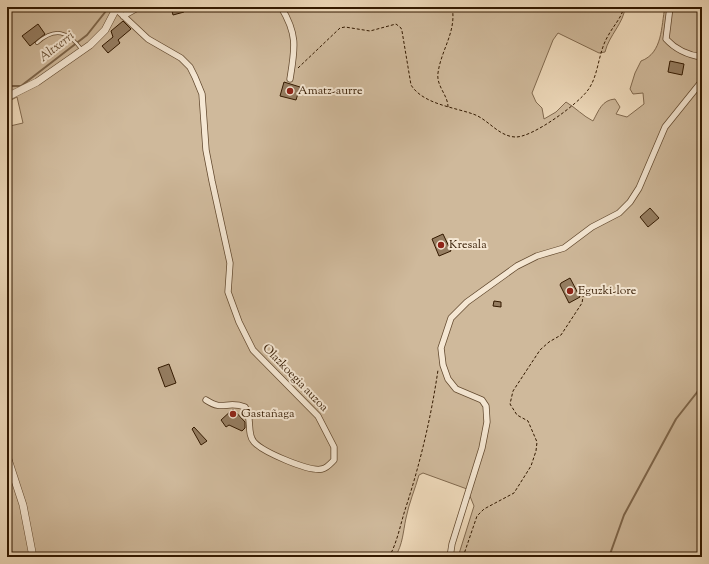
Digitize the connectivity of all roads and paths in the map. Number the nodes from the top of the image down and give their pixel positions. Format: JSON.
{"nodes":[{"id":1,"x":139,"y":7,"type":"edge"},
{"id":2,"x":281,"y":7,"type":"edge"},
{"id":3,"x":452,"y":7,"type":"edge"},
{"id":4,"x":624,"y":7,"type":"edge"},
{"id":5,"x":670,"y":7,"type":"edge"},
{"id":6,"x":116,"y":8,"type":"edge"},
{"id":7,"x":123,"y":16,"type":"junction"},
{"id":8,"x":37,"y":43,"type":"dead end"},
{"id":9,"x":80,"y":49,"type":"junction"},
{"id":10,"x":702,"y":57,"type":"edge"},
{"id":11,"x":292,"y":70,"type":"junction"},
{"id":12,"x":290,"y":79,"type":"dead end"},
{"id":13,"x":702,"y":81,"type":"edge"},
{"id":14,"x":7,"y":98,"type":"edge"},
{"id":15,"x":448,"y":107,"type":"junction"},
{"id":16,"x":584,"y":291,"type":"dead end"},
{"id":17,"x":439,"y":363,"type":"dead end"},
{"id":18,"x":206,"y":400,"type":"dead end"},
{"id":19,"x":7,"y":456,"type":"edge"},
{"id":20,"x":14,"y":474,"type":"junction"},
{"id":21,"x":7,"y":479,"type":"edge"},
{"id":22,"x":33,"y":557,"type":"edge"},
{"id":23,"x":389,"y":557,"type":"edge"},
{"id":24,"x":450,"y":557,"type":"edge"},
{"id":25,"x":463,"y":557,"type":"edge"}],
"edges":[{"from":1,"to":7,"type":"street"},
{"from":2,"to":11,"type":"street"},
{"from":3,"to":15,"type":"path"},
{"from":4,"to":15,"type":"path"},
{"from":5,"to":10,"type":"street"},
{"from":6,"to":7,"type":"street","name":"Olazkoegia auzoa"},
{"from":6,"to":9,"type":"street"},
{"from":7,"to":18,"type":"street","name":"Olazkoegia auzoa"},
{"from":8,"to":9,"type":"lane"},
{"from":9,"to":14,"type":"street"},
{"from":11,"to":12,"type":"street"},
{"from":11,"to":15,"type":"path"},
{"from":13,"to":24,"type":"street"},
{"from":16,"to":25,"type":"path"},
{"from":17,"to":23,"type":"path"},
{"from":19,"to":20,"type":"street"},
{"from":20,"to":21,"type":"street"},
{"from":20,"to":22,"type":"street"}]}
